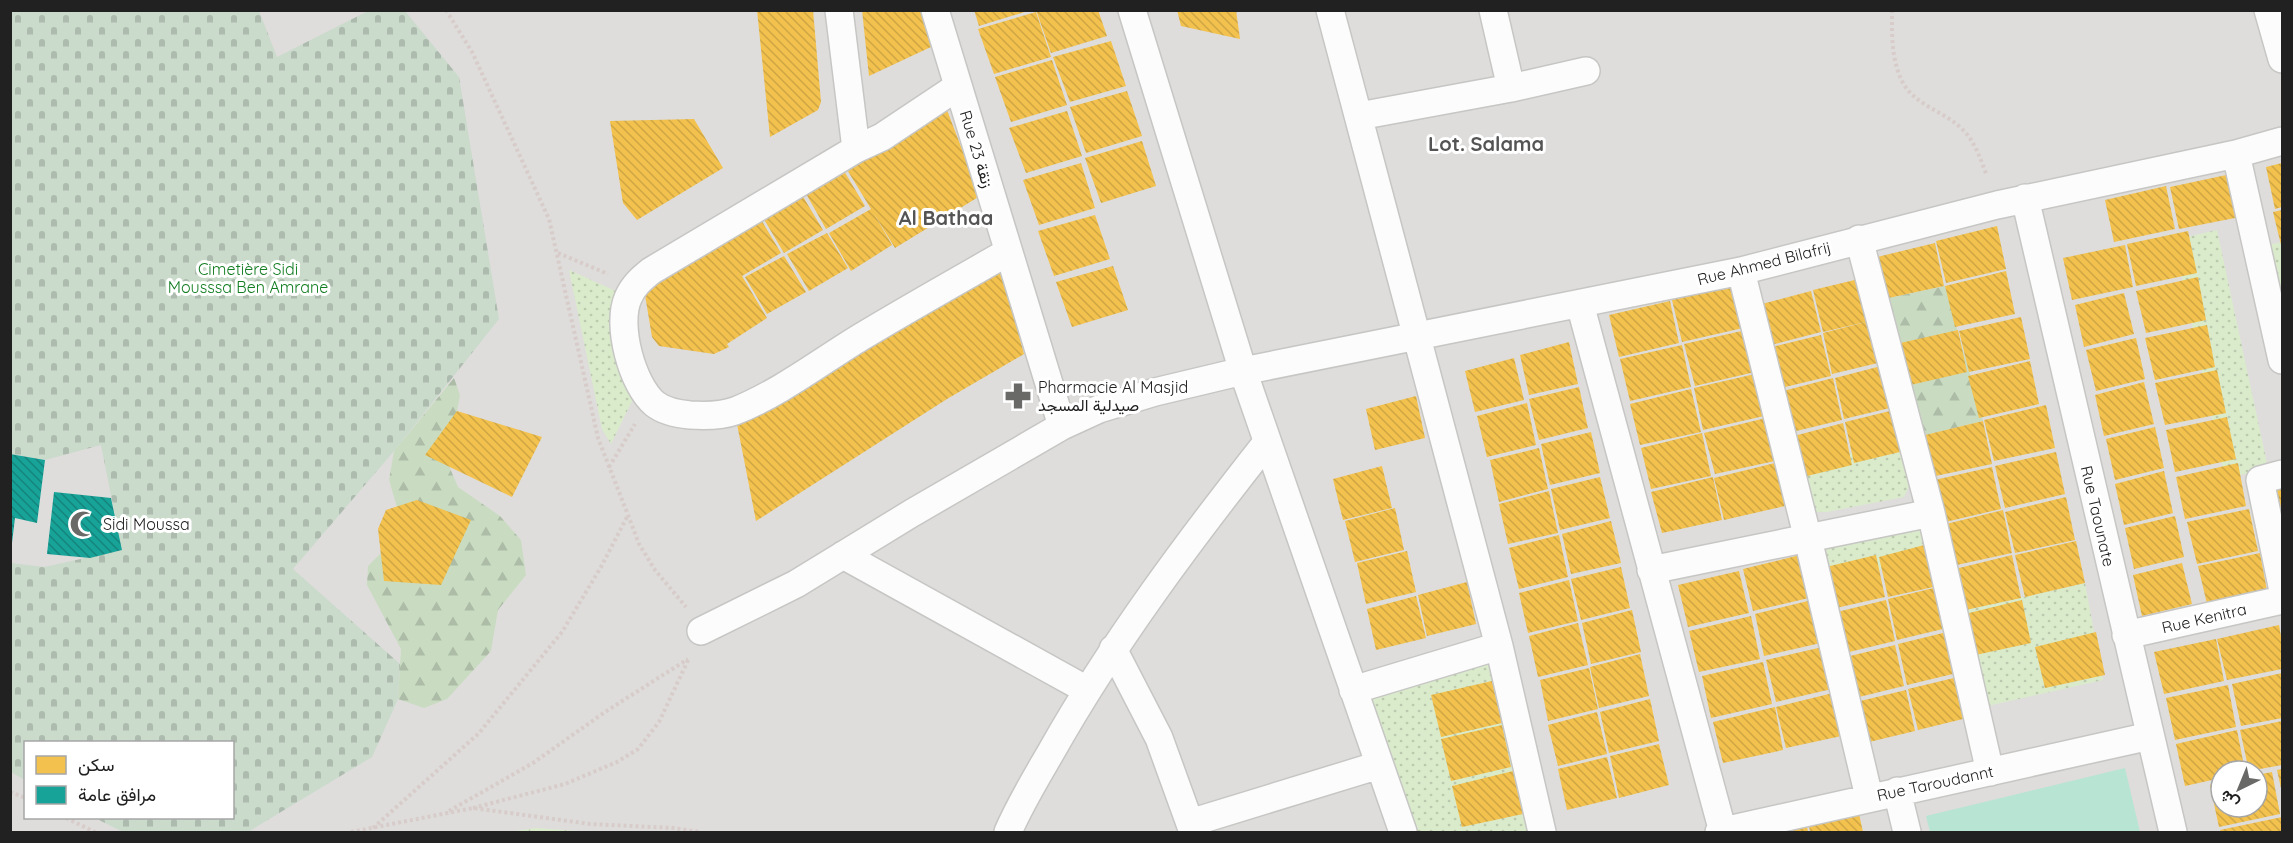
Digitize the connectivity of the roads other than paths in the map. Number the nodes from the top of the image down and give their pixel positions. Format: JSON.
{"nodes":[{"id":1,"x":839,"y":10,"type":"edge"},
{"id":2,"x":935,"y":10,"type":"edge"},
{"id":3,"x":1132,"y":10,"type":"edge"},
{"id":4,"x":1330,"y":10,"type":"edge"},
{"id":5,"x":1493,"y":10,"type":"edge"},
{"id":6,"x":2268,"y":10,"type":"edge"},
{"id":7,"x":2283,"y":59,"type":"edge"},
{"id":8,"x":1586,"y":71,"type":"dead end"},
{"id":9,"x":957,"y":87,"type":"junction"},
{"id":10,"x":1511,"y":87,"type":"junction"},
{"id":11,"x":1359,"y":116,"type":"junction"},
{"id":12,"x":2283,"y":141,"type":"edge"},
{"id":13,"x":856,"y":148,"type":"junction"},
{"id":14,"x":2236,"y":154,"type":"junction"},
{"id":15,"x":2025,"y":198,"type":"junction"},
{"id":16,"x":1859,"y":239,"type":"junction"},
{"id":17,"x":1008,"y":252,"type":"junction"},
{"id":18,"x":1741,"y":271,"type":"junction"},
{"id":19,"x":1580,"y":304,"type":"junction"},
{"id":20,"x":1415,"y":335,"type":"junction"},
{"id":21,"x":2283,"y":360,"type":"edge"},
{"id":22,"x":1243,"y":371,"type":"junction"},
{"id":23,"x":1062,"y":426,"type":"junction"},
{"id":24,"x":1267,"y":442,"type":"junction"},
{"id":25,"x":2283,"y":474,"type":"edge"},
{"id":26,"x":1931,"y":513,"type":"junction"},
{"id":27,"x":1808,"y":539,"type":"junction"},
{"id":28,"x":843,"y":555,"type":"junction"},
{"id":29,"x":1651,"y":570,"type":"junction"},
{"id":30,"x":2283,"y":586,"type":"edge"},
{"id":31,"x":2283,"y":600,"type":"edge"},
{"id":32,"x":701,"y":631,"type":"road end"},
{"id":33,"x":2126,"y":635,"type":"junction"},
{"id":34,"x":1498,"y":646,"type":"junction"},
{"id":35,"x":1113,"y":649,"type":"junction"},
{"id":36,"x":1087,"y":690,"type":"junction"},
{"id":37,"x":1353,"y":690,"type":"junction"},
{"id":38,"x":2150,"y":736,"type":"junction"},
{"id":39,"x":1379,"y":765,"type":"junction"},
{"id":40,"x":1990,"y":772,"type":"junction"},
{"id":41,"x":1897,"y":791,"type":"junction"},
{"id":42,"x":1869,"y":797,"type":"junction"},
{"id":43,"x":1191,"y":828,"type":"edge"},
{"id":44,"x":1008,"y":832,"type":"edge"},
{"id":45,"x":1403,"y":832,"type":"edge"},
{"id":46,"x":1542,"y":832,"type":"edge"},
{"id":47,"x":1722,"y":832,"type":"edge"},
{"id":48,"x":1907,"y":832,"type":"edge"},
{"id":49,"x":2173,"y":832,"type":"edge"}],
"edges":[{"from":1,"to":13,"type":"street"},
{"from":2,"to":9,"type":"street","name":"Rue 23 زنقة"},
{"from":3,"to":22,"type":"street"},
{"from":4,"to":11,"type":"street"},
{"from":5,"to":10,"type":"street"},
{"from":6,"to":7,"type":"street"},
{"from":8,"to":10,"type":"street"},
{"from":9,"to":13,"type":"street"},
{"from":9,"to":17,"type":"street","name":"Rue 23 زنقة"},
{"from":10,"to":11,"type":"street"},
{"from":11,"to":20,"type":"street"},
{"from":12,"to":14,"type":"street","name":"Rue Ahmed Bilafrij"},
{"from":13,"to":17,"type":"street"},
{"from":14,"to":15,"type":"street","name":"Rue Ahmed Bilafrij"},
{"from":14,"to":21,"type":"street"},
{"from":15,"to":16,"type":"street","name":"Rue Ahmed Bilafrij"},
{"from":15,"to":33,"type":"street","name":"Rue Taounate"},
{"from":16,"to":18,"type":"street","name":"Rue Ahmed Bilafrij"},
{"from":16,"to":26,"type":"street"},
{"from":17,"to":23,"type":"street","name":"Rue 23 زنقة"},
{"from":18,"to":19,"type":"street","name":"Rue Ahmed Bilafrij"},
{"from":18,"to":27,"type":"street"},
{"from":19,"to":20,"type":"street","name":"Rue Ahmed Bilafrij"},
{"from":19,"to":29,"type":"street"},
{"from":20,"to":22,"type":"street","name":"Rue Ahmed Bilafrij"},
{"from":20,"to":34,"type":"street"},
{"from":22,"to":23,"type":"street","name":"Rue Ahmed Bilafrij"},
{"from":22,"to":24,"type":"street"},
{"from":23,"to":28,"type":"street","name":"Rue Ahmed Bilafrij"},
{"from":24,"to":35,"type":"street"},
{"from":24,"to":37,"type":"street"},
{"from":25,"to":30,"type":"street"},
{"from":26,"to":27,"type":"street"},
{"from":26,"to":40,"type":"street"},
{"from":27,"to":29,"type":"street"},
{"from":27,"to":42,"type":"street"},
{"from":28,"to":32,"type":"street","name":"Rue Ahmed Bilafrij"},
{"from":28,"to":36,"type":"street"},
{"from":29,"to":47,"type":"street"},
{"from":31,"to":33,"type":"street","name":"Rue Kenitra"},
{"from":33,"to":38,"type":"street","name":"Rue Taounate"},
{"from":34,"to":37,"type":"street"},
{"from":34,"to":46,"type":"street"},
{"from":35,"to":36,"type":"street"},
{"from":35,"to":43,"type":"street"},
{"from":36,"to":44,"type":"street"},
{"from":37,"to":39,"type":"street"},
{"from":38,"to":40,"type":"street","name":"Rue Taroudannt"},
{"from":38,"to":49,"type":"street","name":"Rue Taounate"},
{"from":39,"to":43,"type":"street"},
{"from":39,"to":45,"type":"street"},
{"from":40,"to":41,"type":"street","name":"Rue Taroudannt"},
{"from":41,"to":42,"type":"street","name":"Rue Taroudannt"},
{"from":41,"to":48,"type":"street"},
{"from":42,"to":47,"type":"street","name":"Rue Taroudannt"}]}
